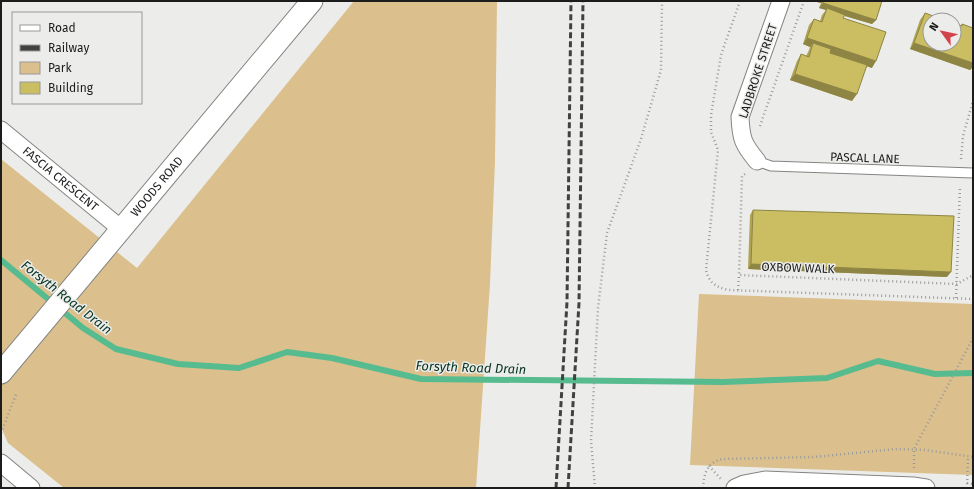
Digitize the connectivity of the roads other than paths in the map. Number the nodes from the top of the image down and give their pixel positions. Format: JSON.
{"nodes":[{"id":1,"x":312,"y":1,"type":"edge"},
{"id":2,"x":781,"y":1,"type":"edge"},
{"id":3,"x":1,"y":130,"type":"edge"},
{"id":4,"x":757,"y":161,"type":"joint"},
{"id":5,"x":973,"y":173,"type":"edge"},
{"id":6,"x":118,"y":231,"type":"junction"},
{"id":7,"x":1,"y":372,"type":"edge"},
{"id":8,"x":1,"y":463,"type":"edge"},
{"id":9,"x":32,"y":488,"type":"edge"},
{"id":10,"x":734,"y":488,"type":"edge"},
{"id":11,"x":926,"y":488,"type":"edge"}],
"edges":[{"from":1,"to":6,"type":"street","name":"WOODS ROAD"},
{"from":2,"to":4,"type":"street","name":"LADBROKE STREET"},
{"from":3,"to":6,"type":"street","name":"FASCIA CRESCENT"},
{"from":4,"to":5,"type":"lane","name":"PASCAL LANE"},
{"from":6,"to":7,"type":"street","name":"WOODS ROAD"},
{"from":8,"to":9,"type":"street"},
{"from":10,"to":11,"type":"street"}]}
